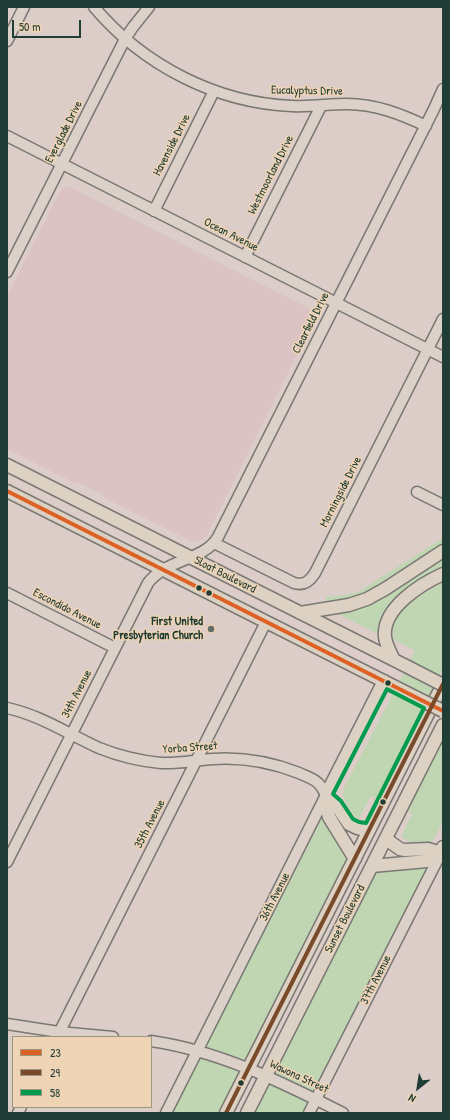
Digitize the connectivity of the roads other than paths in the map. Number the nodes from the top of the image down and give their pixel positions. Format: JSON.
{"nodes":[{"id":1,"x":24,"y":7,"type":"edge"},
{"id":2,"x":94,"y":7,"type":"edge"},
{"id":3,"x":149,"y":7,"type":"edge"},
{"id":4,"x":125,"y":39,"type":"junction"},
{"id":5,"x":7,"y":41,"type":"edge"},
{"id":6,"x":443,"y":88,"type":"edge"},
{"id":7,"x":214,"y":91,"type":"junction"},
{"id":8,"x":321,"y":106,"type":"junction"},
{"id":9,"x":426,"y":126,"type":"junction"},
{"id":10,"x":7,"y":136,"type":"edge"},
{"id":11,"x":62,"y":164,"type":"junction"},
{"id":12,"x":154,"y":211,"type":"junction"},
{"id":13,"x":245,"y":257,"type":"junction"},
{"id":14,"x":7,"y":272,"type":"edge"},
{"id":15,"x":336,"y":303,"type":"junction"},
{"id":16,"x":443,"y":319,"type":"edge"},
{"id":17,"x":428,"y":349,"type":"junction"},
{"id":18,"x":443,"y":357,"type":"edge"},
{"id":19,"x":7,"y":465,"type":"edge"},
{"id":20,"x":7,"y":491,"type":"edge"},
{"id":21,"x":417,"y":492,"type":"dead end"},
{"id":22,"x":443,"y":505,"type":"edge"},
{"id":23,"x":214,"y":543,"type":"junction"},
{"id":24,"x":443,"y":552,"type":"edge"},
{"id":25,"x":190,"y":557,"type":"junction"},
{"id":26,"x":162,"y":570,"type":"junction"},
{"id":27,"x":443,"y":574,"type":"edge"},
{"id":28,"x":7,"y":593,"type":"edge"},
{"id":29,"x":300,"y":613,"type":"junction"},
{"id":30,"x":266,"y":622,"type":"junction"},
{"id":31,"x":115,"y":648,"type":"junction"},
{"id":32,"x":394,"y":660,"type":"junction"},
{"id":33,"x":384,"y":681,"type":"junction"},
{"id":34,"x":443,"y":684,"type":"edge"},
{"id":35,"x":7,"y":708,"type":"edge"},
{"id":36,"x":443,"y":712,"type":"edge"},
{"id":37,"x":443,"y":725,"type":"edge"},
{"id":38,"x":72,"y":734,"type":"junction"},
{"id":39,"x":196,"y":761,"type":"junction"},
{"id":40,"x":326,"y":795,"type":"junction"},
{"id":41,"x":369,"y":830,"type":"junction"},
{"id":42,"x":386,"y":839,"type":"junction"},
{"id":43,"x":442,"y":851,"type":"edge"},
{"id":44,"x":355,"y":858,"type":"junction"},
{"id":45,"x":7,"y":862,"type":"edge"},
{"id":46,"x":372,"y":866,"type":"junction"},
{"id":47,"x":7,"y":1024,"type":"edge"},
{"id":48,"x":58,"y":1035,"type":"edge"},
{"id":49,"x":86,"y":1036,"type":"edge"},
{"id":50,"x":152,"y":1041,"type":"edge"},
{"id":51,"x":198,"y":1051,"type":"junction"},
{"id":52,"x":248,"y":1069,"type":"junction"},
{"id":53,"x":266,"y":1076,"type":"junction"},
{"id":54,"x":316,"y":1100,"type":"junction"},
{"id":55,"x":166,"y":1113,"type":"edge"},
{"id":56,"x":226,"y":1113,"type":"edge"},
{"id":57,"x":247,"y":1113,"type":"edge"},
{"id":58,"x":309,"y":1113,"type":"edge"},
{"id":59,"x":343,"y":1113,"type":"edge"}],
"edges":[{"from":1,"to":5,"type":"street"},
{"from":2,"to":4,"type":"street","name":"Eucalyptus Drive"},
{"from":3,"to":4,"type":"street","name":"Everglade Drive"},
{"from":4,"to":7,"type":"street","name":"Eucalyptus Drive"},
{"from":4,"to":11,"type":"street","name":"Everglade Drive"},
{"from":6,"to":9,"type":"street","name":"Clearfield Drive"},
{"from":7,"to":8,"type":"street","name":"Eucalyptus Drive"},
{"from":7,"to":12,"type":"street","name":"Havenside Drive"},
{"from":8,"to":9,"type":"street","name":"Eucalyptus Drive"},
{"from":8,"to":13,"type":"street","name":"Westmoorland Drive"},
{"from":9,"to":15,"type":"street","name":"Clearfield Drive"},
{"from":10,"to":11,"type":"street","name":"Ocean Avenue"},
{"from":11,"to":12,"type":"street","name":"Ocean Avenue"},
{"from":11,"to":14,"type":"street","name":"Everglade Drive"},
{"from":12,"to":13,"type":"street","name":"Ocean Avenue"},
{"from":13,"to":15,"type":"street","name":"Ocean Avenue"},
{"from":15,"to":17,"type":"street","name":"Ocean Avenue"},
{"from":15,"to":23,"type":"street","name":"Clearfield Drive"},
{"from":16,"to":17,"type":"street","name":"Morningside Drive"},
{"from":17,"to":18,"type":"street","name":"Ocean Avenue"},
{"from":17,"to":23,"type":"street","name":"Morningside Drive"},
{"from":19,"to":25,"type":"main road","name":"Sloat Boulevard"},
{"from":20,"to":26,"type":"main road","name":"Sloat Boulevard"},
{"from":21,"to":22,"type":"street"},
{"from":23,"to":25,"type":"street","name":"Clearfield Drive"},
{"from":24,"to":29,"type":"main road"},
{"from":25,"to":26,"type":"street","name":"34th Avenue"},
{"from":25,"to":29,"type":"main road","name":"Sloat Boulevard"},
{"from":26,"to":30,"type":"main road","name":"Sloat Boulevard"},
{"from":26,"to":31,"type":"street","name":"34th Avenue"},
{"from":27,"to":32,"type":"main road"},
{"from":28,"to":31,"type":"street","name":"Escondido Avenue"},
{"from":29,"to":32,"type":"main road","name":"Sloat Boulevard"},
{"from":30,"to":33,"type":"main road","name":"Sloat Boulevard"},
{"from":30,"to":39,"type":"street","name":"35th Avenue"},
{"from":31,"to":38,"type":"street","name":"34th Avenue"},
{"from":32,"to":34,"type":"main road","name":"Sloat Boulevard","bridge":true},
{"from":33,"to":36,"type":"main road","name":"Sloat Boulevard","bridge":true},
{"from":33,"to":40,"type":"main road","name":"36th Avenue"},
{"from":34,"to":41,"type":"main road","name":"Sunset Boulevard"},
{"from":35,"to":38,"type":"street","name":"Yorba Street"},
{"from":37,"to":42,"type":"main road","name":"Sunset Boulevard"},
{"from":38,"to":39,"type":"street","name":"Yorba Street"},
{"from":38,"to":45,"type":"street","name":"34th Avenue"},
{"from":39,"to":40,"type":"street","name":"Yorba Street"},
{"from":39,"to":48,"type":"street","name":"35th Avenue"},
{"from":40,"to":41,"type":"main road"},
{"from":40,"to":44,"type":"main road"},
{"from":40,"to":51,"type":"street","name":"36th Avenue"},
{"from":41,"to":44,"type":"main road","name":"Sunset Boulevard"},
{"from":42,"to":43,"type":"main road"},
{"from":42,"to":46,"type":"main road","name":"Sunset Boulevard"},
{"from":43,"to":46,"type":"main road"},
{"from":43,"to":54,"type":"street","name":"37th Avenue"},
{"from":44,"to":52,"type":"main road","name":"Sunset Boulevard"},
{"from":46,"to":53,"type":"main road","name":"Sunset Boulevard"},
{"from":47,"to":48,"type":"street"},
{"from":48,"to":49,"type":"street"},
{"from":50,"to":51,"type":"street","name":"Wawona Street"},
{"from":51,"to":52,"type":"street","name":"Wawona Street"},
{"from":51,"to":55,"type":"street","name":"36th Avenue"},
{"from":52,"to":53,"type":"street","name":"Wawona Street"},
{"from":52,"to":56,"type":"main road","name":"Sunset Boulevard"},
{"from":53,"to":54,"type":"street","name":"Wawona Street"},
{"from":53,"to":57,"type":"main road","name":"Sunset Boulevard"},
{"from":54,"to":58,"type":"street","name":"37th Avenue"},
{"from":54,"to":59,"type":"street","name":"Wawona Street"}]}
